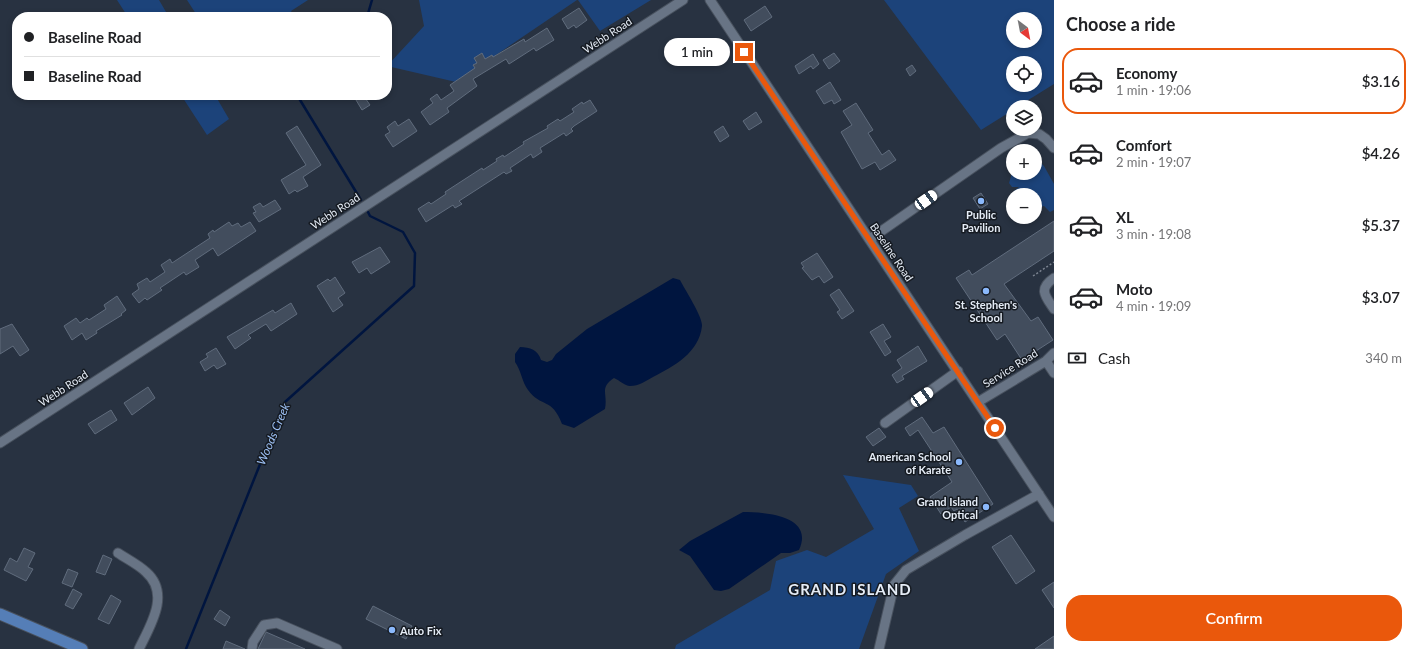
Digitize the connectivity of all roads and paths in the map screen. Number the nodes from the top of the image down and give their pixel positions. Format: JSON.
{"nodes":[{"id":1,"x":683,"y":0,"type":"edge"},
{"id":2,"x":710,"y":0,"type":"edge"},
{"id":3,"x":1054,"y":148,"type":"edge"},
{"id":4,"x":870,"y":240,"type":"junction"},
{"id":5,"x":1054,"y":262,"type":"edge"},
{"id":6,"x":1033,"y":276,"type":"dead end"},
{"id":7,"x":1054,"y":278,"type":"edge"},
{"id":8,"x":1054,"y":309,"type":"edge"},
{"id":9,"x":1054,"y":353,"type":"edge"},
{"id":10,"x":1046,"y":361,"type":"junction"},
{"id":11,"x":958,"y":371,"type":"junction"},
{"id":12,"x":1054,"y":373,"type":"edge"},
{"id":13,"x":978,"y":402,"type":"junction"},
{"id":14,"x":885,"y":423,"type":"dead end"},
{"id":15,"x":0,"y":443,"type":"edge"},
{"id":16,"x":1039,"y":494,"type":"junction"},
{"id":17,"x":1051,"y":506,"type":"edge"},
{"id":18,"x":1054,"y":518,"type":"edge"},
{"id":19,"x":118,"y":553,"type":"dead end"},
{"id":20,"x":0,"y":614,"type":"edge"},
{"id":21,"x":82,"y":649,"type":"edge"},
{"id":22,"x":139,"y":649,"type":"edge"},
{"id":23,"x":252,"y":649,"type":"edge"},
{"id":24,"x":337,"y":649,"type":"edge"},
{"id":25,"x":879,"y":649,"type":"edge"}],
"edges":[{"from":1,"to":15,"type":"street","name":"Webb Road"},
{"from":2,"to":4,"type":"street","name":"Baseline Road"},
{"from":3,"to":4,"type":"street"},
{"from":4,"to":11,"type":"street","name":"Baseline Road"},
{"from":5,"to":6,"type":"path"},
{"from":7,"to":8,"type":"street"},
{"from":9,"to":10,"type":"street","name":"Service Road"},
{"from":10,"to":12,"type":"street"},
{"from":10,"to":13,"type":"street","name":"Service Road"},
{"from":11,"to":13,"type":"street","name":"Baseline Road"},
{"from":11,"to":14,"type":"street"},
{"from":13,"to":16,"type":"street","name":"Baseline Road"},
{"from":16,"to":17,"type":"street","name":"Baseline Road"},
{"from":16,"to":25,"type":"street"},
{"from":17,"to":18,"type":"street","name":"Baseline Road"},
{"from":19,"to":22,"type":"street"},
{"from":20,"to":21,"type":"main road"},
{"from":23,"to":24,"type":"street"}]}
